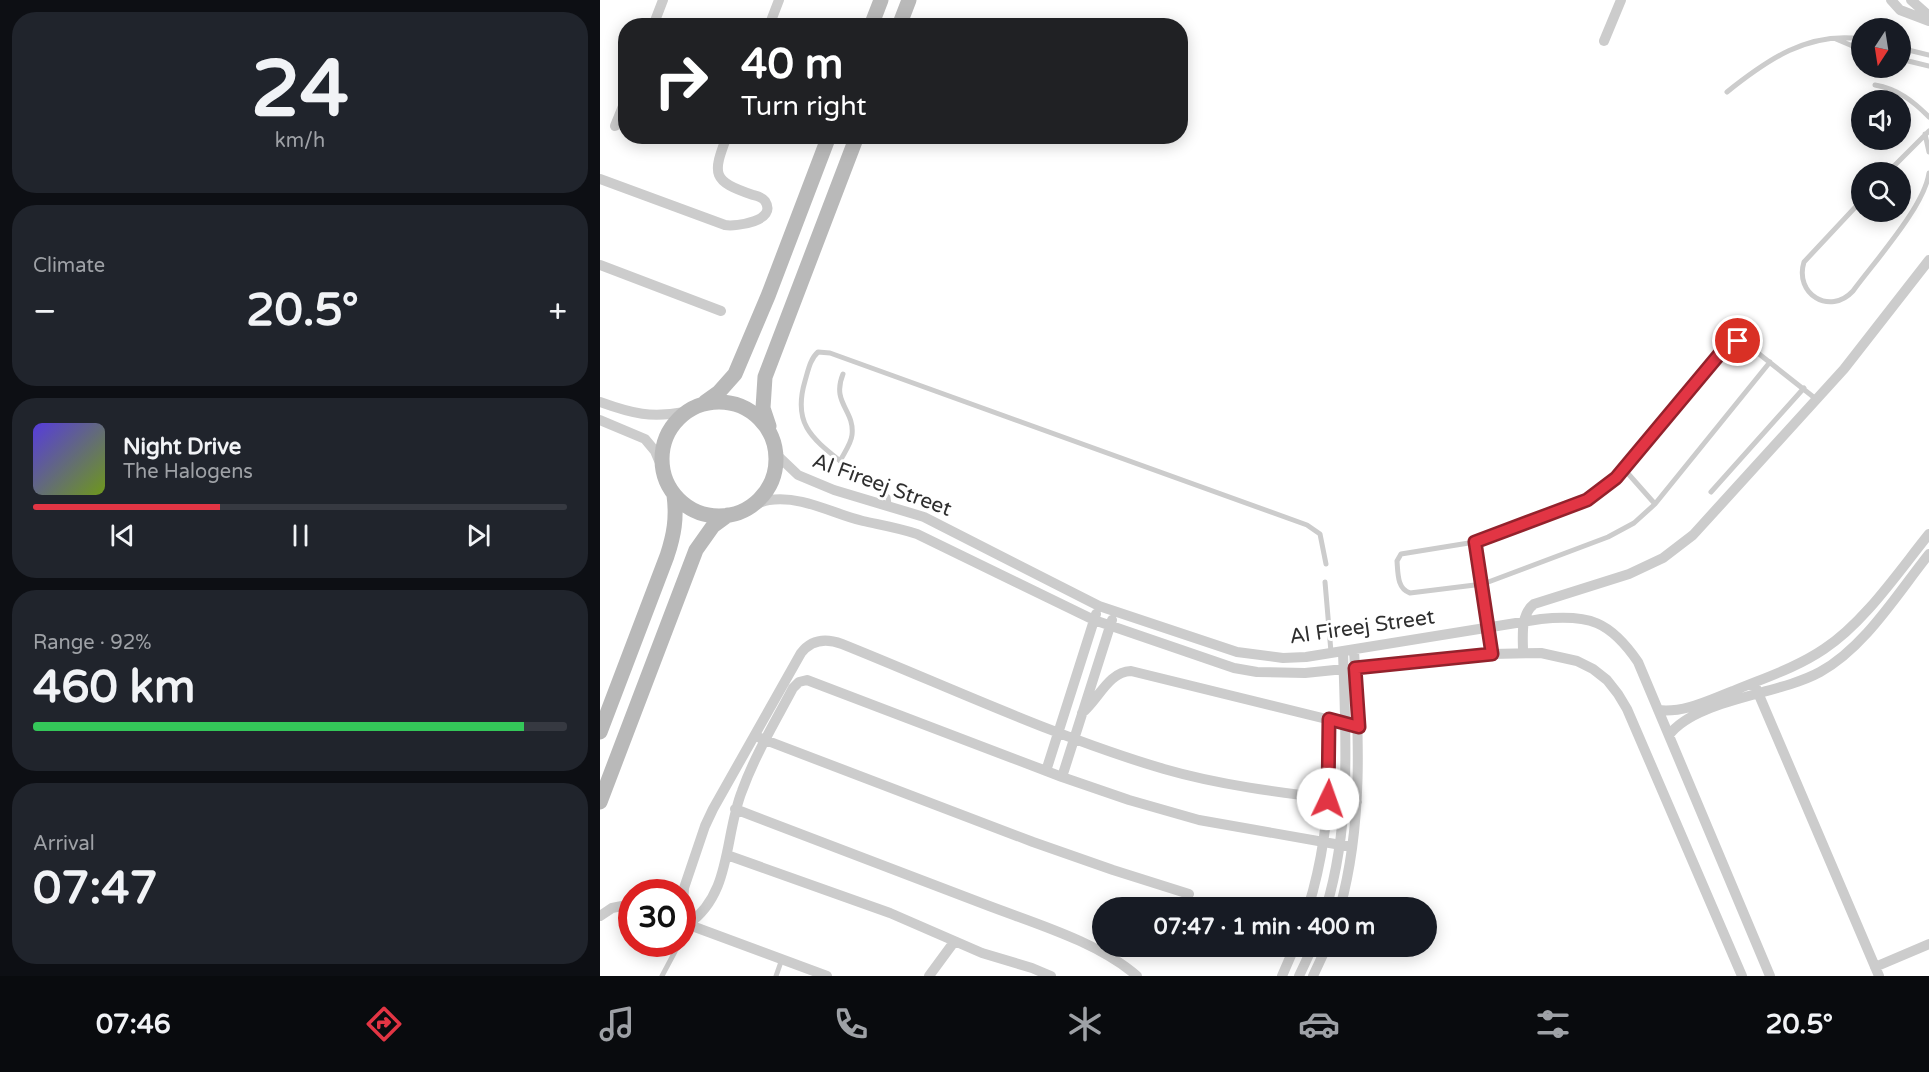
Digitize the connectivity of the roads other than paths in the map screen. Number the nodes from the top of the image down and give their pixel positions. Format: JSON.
{"nodes":[{"id":1,"x":663,"y":0,"type":"edge"},
{"id":2,"x":779,"y":0,"type":"edge"},
{"id":3,"x":881,"y":0,"type":"edge"},
{"id":4,"x":909,"y":0,"type":"edge"},
{"id":5,"x":1621,"y":0,"type":"edge"},
{"id":6,"x":1891,"y":0,"type":"edge"},
{"id":7,"x":1911,"y":0,"type":"edge"},
{"id":8,"x":1929,"y":16,"type":"edge"},
{"id":9,"x":656,"y":18,"type":"edge"},
{"id":10,"x":772,"y":18,"type":"edge"},
{"id":11,"x":874,"y":18,"type":"edge"},
{"id":12,"x":902,"y":18,"type":"edge"},
{"id":13,"x":1929,"y":21,"type":"edge"},
{"id":14,"x":1836,"y":39,"type":"junction"},
{"id":15,"x":1851,"y":39,"type":"edge"},
{"id":16,"x":1604,"y":41,"type":"dead end"},
{"id":17,"x":1851,"y":45,"type":"edge"},
{"id":18,"x":1911,"y":51,"type":"edge"},
{"id":19,"x":1929,"y":55,"type":"edge"},
{"id":20,"x":1911,"y":62,"type":"edge"},
{"id":21,"x":1929,"y":66,"type":"edge"},
{"id":22,"x":1875,"y":84,"type":"dead end"},
{"id":23,"x":1727,"y":92,"type":"dead end"},
{"id":24,"x":1929,"y":117,"type":"edge"},
{"id":25,"x":618,"y":119,"type":"edge"},
{"id":26,"x":615,"y":126,"type":"dead end"},
{"id":27,"x":1927,"y":132,"type":"edge"},
{"id":28,"x":724,"y":144,"type":"edge"},
{"id":29,"x":826,"y":144,"type":"edge"},
{"id":30,"x":854,"y":144,"type":"edge"},
{"id":31,"x":1929,"y":152,"type":"edge"},
{"id":32,"x":1898,"y":162,"type":"edge"},
{"id":33,"x":1929,"y":173,"type":"edge"},
{"id":34,"x":600,"y":179,"type":"edge"},
{"id":35,"x":1851,"y":212,"type":"edge"},
{"id":36,"x":1911,"y":213,"type":"edge"},
{"id":37,"x":1904,"y":222,"type":"edge"},
{"id":38,"x":1929,"y":260,"type":"edge"},
{"id":39,"x":600,"y":265,"type":"edge"},
{"id":40,"x":721,"y":311,"type":"dead end"},
{"id":41,"x":1770,"y":362,"type":"junction"},
{"id":42,"x":843,"y":374,"type":"dead end"},
{"id":43,"x":1804,"y":388,"type":"junction"},
{"id":44,"x":1817,"y":400,"type":"junction"},
{"id":45,"x":600,"y":402,"type":"edge"},
{"id":46,"x":701,"y":404,"type":"junction"},
{"id":47,"x":686,"y":412,"type":"junction"},
{"id":48,"x":600,"y":420,"type":"edge"},
{"id":49,"x":773,"y":438,"type":"junction"},
{"id":50,"x":777,"y":455,"type":"junction"},
{"id":51,"x":840,"y":461,"type":"junction"},
{"id":52,"x":1624,"y":469,"type":"junction"},
{"id":53,"x":663,"y":470,"type":"junction"},
{"id":54,"x":1711,"y":492,"type":"dead end"},
{"id":55,"x":674,"y":495,"type":"junction"},
{"id":56,"x":884,"y":504,"type":"junction"},
{"id":57,"x":1655,"y":504,"type":"junction"},
{"id":58,"x":748,"y":508,"type":"junction"},
{"id":59,"x":728,"y":515,"type":"junction"},
{"id":60,"x":924,"y":517,"type":"junction"},
{"id":61,"x":873,"y":522,"type":"junction"},
{"id":62,"x":917,"y":534,"type":"junction"},
{"id":63,"x":1929,"y":534,"type":"edge"},
{"id":64,"x":1475,"y":542,"type":"junction"},
{"id":65,"x":1929,"y":554,"type":"edge"},
{"id":66,"x":1326,"y":564,"type":"dead end"},
{"id":67,"x":1325,"y":582,"type":"dead end"},
{"id":68,"x":1483,"y":584,"type":"junction"},
{"id":69,"x":1099,"y":606,"type":"junction"},
{"id":70,"x":1115,"y":611,"type":"junction"},
{"id":71,"x":1864,"y":613,"type":"junction"},
{"id":72,"x":1094,"y":620,"type":"junction"},
{"id":73,"x":1524,"y":622,"type":"junction"},
{"id":74,"x":1875,"y":622,"type":"junction"},
{"id":75,"x":1110,"y":627,"type":"junction"},
{"id":76,"x":1489,"y":628,"type":"junction"},
{"id":77,"x":1349,"y":651,"type":"junction"},
{"id":78,"x":1522,"y":652,"type":"junction"},
{"id":79,"x":1332,"y":654,"type":"junction"},
{"id":80,"x":1492,"y":654,"type":"junction"},
{"id":81,"x":1350,"y":669,"type":"junction"},
{"id":82,"x":1753,"y":682,"type":"junction"},
{"id":83,"x":1758,"y":694,"type":"junction"},
{"id":84,"x":1658,"y":710,"type":"junction"},
{"id":85,"x":1082,"y":713,"type":"junction"},
{"id":86,"x":1329,"y":719,"type":"junction"},
{"id":87,"x":1345,"y":723,"type":"junction"},
{"id":88,"x":1359,"y":727,"type":"junction"},
{"id":89,"x":600,"y":732,"type":"edge"},
{"id":90,"x":1058,"y":732,"type":"junction"},
{"id":91,"x":1669,"y":735,"type":"junction"},
{"id":92,"x":754,"y":736,"type":"junction"},
{"id":93,"x":1074,"y":738,"type":"junction"},
{"id":94,"x":766,"y":741,"type":"junction"},
{"id":95,"x":1046,"y":771,"type":"junction"},
{"id":96,"x":1062,"y":777,"type":"junction"},
{"id":97,"x":1328,"y":799,"type":"junction"},
{"id":98,"x":1344,"y":801,"type":"junction"},
{"id":99,"x":600,"y":802,"type":"edge"},
{"id":100,"x":1357,"y":802,"type":"junction"},
{"id":101,"x":735,"y":809,"type":"junction"},
{"id":102,"x":1323,"y":843,"type":"junction"},
{"id":103,"x":1339,"y":845,"type":"junction"},
{"id":104,"x":1352,"y":847,"type":"junction"},
{"id":105,"x":727,"y":855,"type":"junction"},
{"id":106,"x":687,"y":879,"type":"edge"},
{"id":107,"x":1189,"y":894,"type":"dead end"},
{"id":108,"x":1311,"y":897,"type":"edge"},
{"id":109,"x":1329,"y":897,"type":"edge"},
{"id":110,"x":1342,"y":897,"type":"edge"},
{"id":111,"x":618,"y":907,"type":"edge"},
{"id":112,"x":600,"y":916,"type":"edge"},
{"id":113,"x":696,"y":917,"type":"edge"},
{"id":114,"x":696,"y":927,"type":"edge"},
{"id":115,"x":954,"y":942,"type":"junction"},
{"id":116,"x":1929,"y":944,"type":"edge"},
{"id":117,"x":673,"y":957,"type":"edge"},
{"id":118,"x":1290,"y":957,"type":"edge"},
{"id":119,"x":1308,"y":957,"type":"edge"},
{"id":120,"x":1322,"y":957,"type":"edge"},
{"id":121,"x":782,"y":959,"type":"junction"},
{"id":122,"x":1877,"y":971,"type":"edge"},
{"id":123,"x":662,"y":976,"type":"edge"},
{"id":124,"x":776,"y":976,"type":"edge"},
{"id":125,"x":827,"y":976,"type":"edge"},
{"id":126,"x":929,"y":976,"type":"edge"},
{"id":127,"x":1051,"y":976,"type":"edge"},
{"id":128,"x":1137,"y":976,"type":"edge"},
{"id":129,"x":1282,"y":976,"type":"edge"},
{"id":130,"x":1299,"y":976,"type":"edge"},
{"id":131,"x":1313,"y":976,"type":"edge"},
{"id":132,"x":1742,"y":976,"type":"edge"},
{"id":133,"x":1770,"y":976,"type":"edge"}],
"edges":[{"from":1,"to":9,"type":"street"},
{"from":2,"to":10,"type":"street"},
{"from":3,"to":11,"type":"street"},
{"from":4,"to":12,"type":"street"},
{"from":5,"to":16,"type":"street"},
{"from":6,"to":13,"type":"street"},
{"from":7,"to":8,"type":"street"},
{"from":14,"to":15,"type":"lane"},
{"from":14,"to":17,"type":"lane"},
{"from":14,"to":23,"type":"lane"},
{"from":18,"to":19,"type":"lane"},
{"from":20,"to":21,"type":"lane"},
{"from":22,"to":24,"type":"lane"},
{"from":25,"to":26,"type":"street"},
{"from":27,"to":31,"type":"lane"},
{"from":27,"to":32,"type":"lane"},
{"from":28,"to":34,"type":"street"},
{"from":29,"to":46,"type":"street"},
{"from":30,"to":49,"type":"street"},
{"from":33,"to":36,"type":"lane"},
{"from":35,"to":37,"type":"lane"},
{"from":38,"to":44,"type":"street"},
{"from":39,"to":40,"type":"street"},
{"from":41,"to":43,"type":"lane"},
{"from":41,"to":52,"type":"lane"},
{"from":41,"to":57,"type":"lane"},
{"from":42,"to":51,"type":"lane"},
{"from":43,"to":44,"type":"lane"},
{"from":43,"to":54,"type":"lane"},
{"from":44,"to":73,"type":"street"},
{"from":45,"to":47,"type":"street"},
{"from":46,"to":47,"type":"street"},
{"from":46,"to":49,"type":"street"},
{"from":47,"to":53,"type":"street"},
{"from":48,"to":53,"type":"street"},
{"from":49,"to":50,"type":"street"},
{"from":50,"to":56,"type":"street","name":"Al Fireej Street"},
{"from":50,"to":58,"type":"street"},
{"from":51,"to":56,"type":"lane"},
{"from":51,"to":66,"type":"lane"},
{"from":52,"to":57,"type":"lane"},
{"from":52,"to":64,"type":"lane"},
{"from":53,"to":55,"type":"street"},
{"from":55,"to":59,"type":"street"},
{"from":55,"to":89,"type":"street"},
{"from":56,"to":60,"type":"street","name":"Al Fireej Street"},
{"from":56,"to":61,"type":"street"},
{"from":57,"to":68,"type":"lane"},
{"from":58,"to":59,"type":"street"},
{"from":58,"to":61,"type":"street","name":"Al Fireej Street"},
{"from":59,"to":99,"type":"street"},
{"from":60,"to":62,"type":"street"},
{"from":60,"to":69,"type":"street","name":"Al Fireej Street"},
{"from":61,"to":62,"type":"street","name":"Al Fireej Street"},
{"from":62,"to":72,"type":"street","name":"Al Fireej Street"},
{"from":63,"to":71,"type":"street"},
{"from":64,"to":68,"type":"lane"},
{"from":64,"to":68,"type":"lane"},
{"from":65,"to":74,"type":"street"},
{"from":67,"to":79,"type":"lane"},
{"from":68,"to":76,"type":"lane"},
{"from":69,"to":70,"type":"street","name":"Al Fireej Street"},
{"from":69,"to":72,"type":"street"},
{"from":70,"to":75,"type":"street"},
{"from":70,"to":79,"type":"street","name":"Al Fireej Street"},
{"from":71,"to":74,"type":"street"},
{"from":71,"to":82,"type":"street"},
{"from":72,"to":75,"type":"street","name":"Al Fireej Street"},
{"from":72,"to":90,"type":"street"},
{"from":73,"to":76,"type":"street","name":"Al Fireej Street"},
{"from":73,"to":78,"type":"street"},
{"from":73,"to":84,"type":"street","name":"Al Fireej Street"},
{"from":74,"to":83,"type":"street"},
{"from":75,"to":81,"type":"street","name":"Al Fireej Street"},
{"from":75,"to":85,"type":"street"},
{"from":76,"to":77,"type":"street","name":"Al Fireej Street"},
{"from":76,"to":80,"type":"lane"},
{"from":77,"to":79,"type":"street","name":"Al Fireej Street"},
{"from":77,"to":81,"type":"street"},
{"from":78,"to":80,"type":"street","name":"Al Fireej Street"},
{"from":78,"to":132,"type":"street","name":"Al Fireej Street"},
{"from":80,"to":81,"type":"street","name":"Al Fireej Street"},
{"from":81,"to":87,"type":"street"},
{"from":81,"to":88,"type":"street"},
{"from":82,"to":83,"type":"street"},
{"from":82,"to":84,"type":"street"},
{"from":83,"to":91,"type":"street"},
{"from":83,"to":122,"type":"street"},
{"from":84,"to":91,"type":"street","name":"Al Fireej Street"},
{"from":85,"to":86,"type":"street"},
{"from":85,"to":93,"type":"street"},
{"from":86,"to":87,"type":"street"},
{"from":86,"to":97,"type":"street"},
{"from":87,"to":88,"type":"street"},
{"from":87,"to":98,"type":"street"},
{"from":88,"to":100,"type":"street"},
{"from":90,"to":92,"type":"street"},
{"from":90,"to":93,"type":"street"},
{"from":90,"to":95,"type":"street"},
{"from":91,"to":133,"type":"street","name":"Al Fireej Street"},
{"from":92,"to":94,"type":"street"},
{"from":92,"to":106,"type":"street"},
{"from":93,"to":96,"type":"street"},
{"from":93,"to":97,"type":"street"},
{"from":94,"to":95,"type":"street"},
{"from":94,"to":101,"type":"street"},
{"from":94,"to":107,"type":"street"},
{"from":95,"to":96,"type":"street"},
{"from":96,"to":102,"type":"street"},
{"from":97,"to":98,"type":"street"},
{"from":97,"to":102,"type":"street"},
{"from":98,"to":100,"type":"street"},
{"from":98,"to":103,"type":"street"},
{"from":100,"to":104,"type":"street"},
{"from":101,"to":105,"type":"street"},
{"from":101,"to":128,"type":"street"},
{"from":102,"to":103,"type":"street"},
{"from":102,"to":108,"type":"street"},
{"from":103,"to":104,"type":"street"},
{"from":103,"to":109,"type":"street"},
{"from":104,"to":110,"type":"street"},
{"from":105,"to":113,"type":"street"},
{"from":105,"to":115,"type":"street"},
{"from":111,"to":112,"type":"street"},
{"from":114,"to":121,"type":"street"},
{"from":115,"to":126,"type":"street"},
{"from":115,"to":127,"type":"street"},
{"from":116,"to":122,"type":"street"},
{"from":117,"to":123,"type":"lane"},
{"from":118,"to":129,"type":"street"},
{"from":119,"to":130,"type":"street"},
{"from":120,"to":131,"type":"street"},
{"from":121,"to":124,"type":"lane"},
{"from":121,"to":125,"type":"street"}]}
